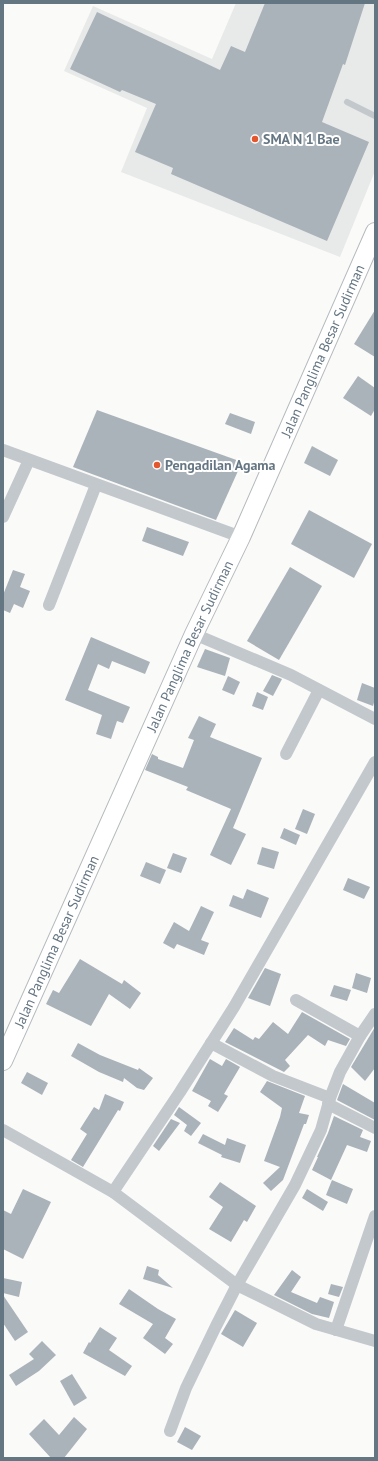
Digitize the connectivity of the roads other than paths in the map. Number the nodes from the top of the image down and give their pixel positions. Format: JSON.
{"nodes":[{"id":1,"x":346,"y":102,"type":"dead end"},
{"id":2,"x":375,"y":116,"type":"edge"},
{"id":3,"x":375,"y":232,"type":"edge"},
{"id":4,"x":3,"y":450,"type":"edge"},
{"id":5,"x":29,"y":460,"type":"junction"},
{"id":6,"x":96,"y":485,"type":"junction"},
{"id":7,"x":3,"y":517,"type":"edge"},
{"id":8,"x":241,"y":537,"type":"junction"},
{"id":9,"x":49,"y":605,"type":"dead end"},
{"id":10,"x":194,"y":634,"type":"junction"},
{"id":11,"x":320,"y":690,"type":"junction"},
{"id":12,"x":375,"y":719,"type":"edge"},
{"id":13,"x":286,"y":754,"type":"dead end"},
{"id":14,"x":375,"y":762,"type":"edge"},
{"id":15,"x":296,"y":1000,"type":"dead end"},
{"id":16,"x":375,"y":1014,"type":"edge"},
{"id":17,"x":360,"y":1036,"type":"junction"},
{"id":18,"x":211,"y":1043,"type":"junction"},
{"id":19,"x":3,"y":1061,"type":"edge"},
{"id":20,"x":329,"y":1101,"type":"junction"},
{"id":21,"x":375,"y":1128,"type":"edge"},
{"id":22,"x":3,"y":1130,"type":"edge"},
{"id":23,"x":113,"y":1192,"type":"junction"},
{"id":24,"x":375,"y":1216,"type":"edge"},
{"id":25,"x":237,"y":1285,"type":"junction"},
{"id":26,"x":336,"y":1330,"type":"junction"},
{"id":27,"x":375,"y":1341,"type":"edge"},
{"id":28,"x":170,"y":1431,"type":"dead end"}],
"edges":[{"from":1,"to":2,"type":"lane"},
{"from":3,"to":8,"type":"main road","name":"Jalan Panglima Besar Sudirman"},
{"from":4,"to":5,"type":"street"},
{"from":5,"to":6,"type":"street"},
{"from":5,"to":7,"type":"street"},
{"from":6,"to":8,"type":"street"},
{"from":6,"to":9,"type":"street"},
{"from":8,"to":10,"type":"main road","name":"Jalan Panglima Besar Sudirman"},
{"from":10,"to":11,"type":"street"},
{"from":10,"to":19,"type":"main road","name":"Jalan Panglima Besar Sudirman"},
{"from":11,"to":12,"type":"street"},
{"from":11,"to":13,"type":"street"},
{"from":14,"to":18,"type":"street"},
{"from":15,"to":17,"type":"street"},
{"from":16,"to":17,"type":"street"},
{"from":17,"to":20,"type":"street"},
{"from":18,"to":20,"type":"street"},
{"from":18,"to":23,"type":"street"},
{"from":20,"to":21,"type":"street"},
{"from":20,"to":25,"type":"street"},
{"from":22,"to":23,"type":"street"},
{"from":23,"to":25,"type":"street"},
{"from":24,"to":26,"type":"street"},
{"from":25,"to":26,"type":"street"},
{"from":25,"to":28,"type":"street"},
{"from":26,"to":27,"type":"street"}]}
